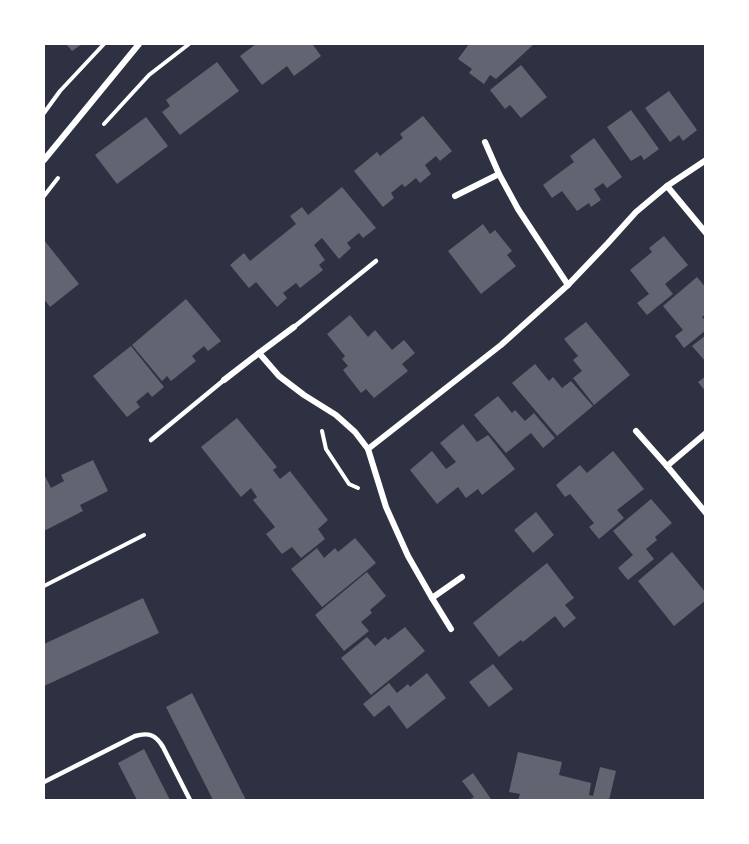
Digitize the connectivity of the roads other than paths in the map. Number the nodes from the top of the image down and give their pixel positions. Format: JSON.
{"nodes":[{"id":1,"x":139,"y":44,"type":"edge"},
{"id":2,"x":485,"y":142,"type":"dead end"},
{"id":3,"x":44,"y":160,"type":"edge"},
{"id":4,"x":705,"y":160,"type":"edge"},
{"id":5,"x":499,"y":174,"type":"junction"},
{"id":6,"x":667,"y":186,"type":"junction"},
{"id":7,"x":455,"y":196,"type":"dead end"},
{"id":8,"x":705,"y":233,"type":"edge"},
{"id":9,"x":376,"y":261,"type":"dead end"},
{"id":10,"x":568,"y":285,"type":"junction"},
{"id":11,"x":294,"y":327,"type":"joint"},
{"id":12,"x":259,"y":353,"type":"junction"},
{"id":13,"x":224,"y":380,"type":"joint"},
{"id":14,"x":636,"y":431,"type":"dead end"},
{"id":15,"x":705,"y":433,"type":"edge"},
{"id":16,"x":151,"y":440,"type":"dead end"},
{"id":17,"x":368,"y":449,"type":"junction"},
{"id":18,"x":667,"y":466,"type":"junction"},
{"id":19,"x":705,"y":513,"type":"edge"},
{"id":20,"x":462,"y":577,"type":"dead end"},
{"id":21,"x":432,"y":598,"type":"junction"},
{"id":22,"x":451,"y":628,"type":"dead end"},
{"id":23,"x":44,"y":782,"type":"edge"},
{"id":24,"x":190,"y":801,"type":"edge"}],
"edges":[{"from":1,"to":3,"type":"street"},
{"from":2,"to":5,"type":"street"},
{"from":4,"to":6,"type":"street"},
{"from":5,"to":7,"type":"street"},
{"from":5,"to":10,"type":"street"},
{"from":6,"to":8,"type":"street"},
{"from":6,"to":10,"type":"street"},
{"from":9,"to":11,"type":"lane"},
{"from":10,"to":17,"type":"street"},
{"from":11,"to":12,"type":"street"},
{"from":12,"to":13,"type":"street"},
{"from":12,"to":17,"type":"street"},
{"from":13,"to":16,"type":"lane"},
{"from":14,"to":18,"type":"street"},
{"from":15,"to":18,"type":"street"},
{"from":17,"to":21,"type":"street"},
{"from":18,"to":19,"type":"street"},
{"from":20,"to":21,"type":"street"},
{"from":21,"to":22,"type":"street"},
{"from":23,"to":24,"type":"lane"}]}
